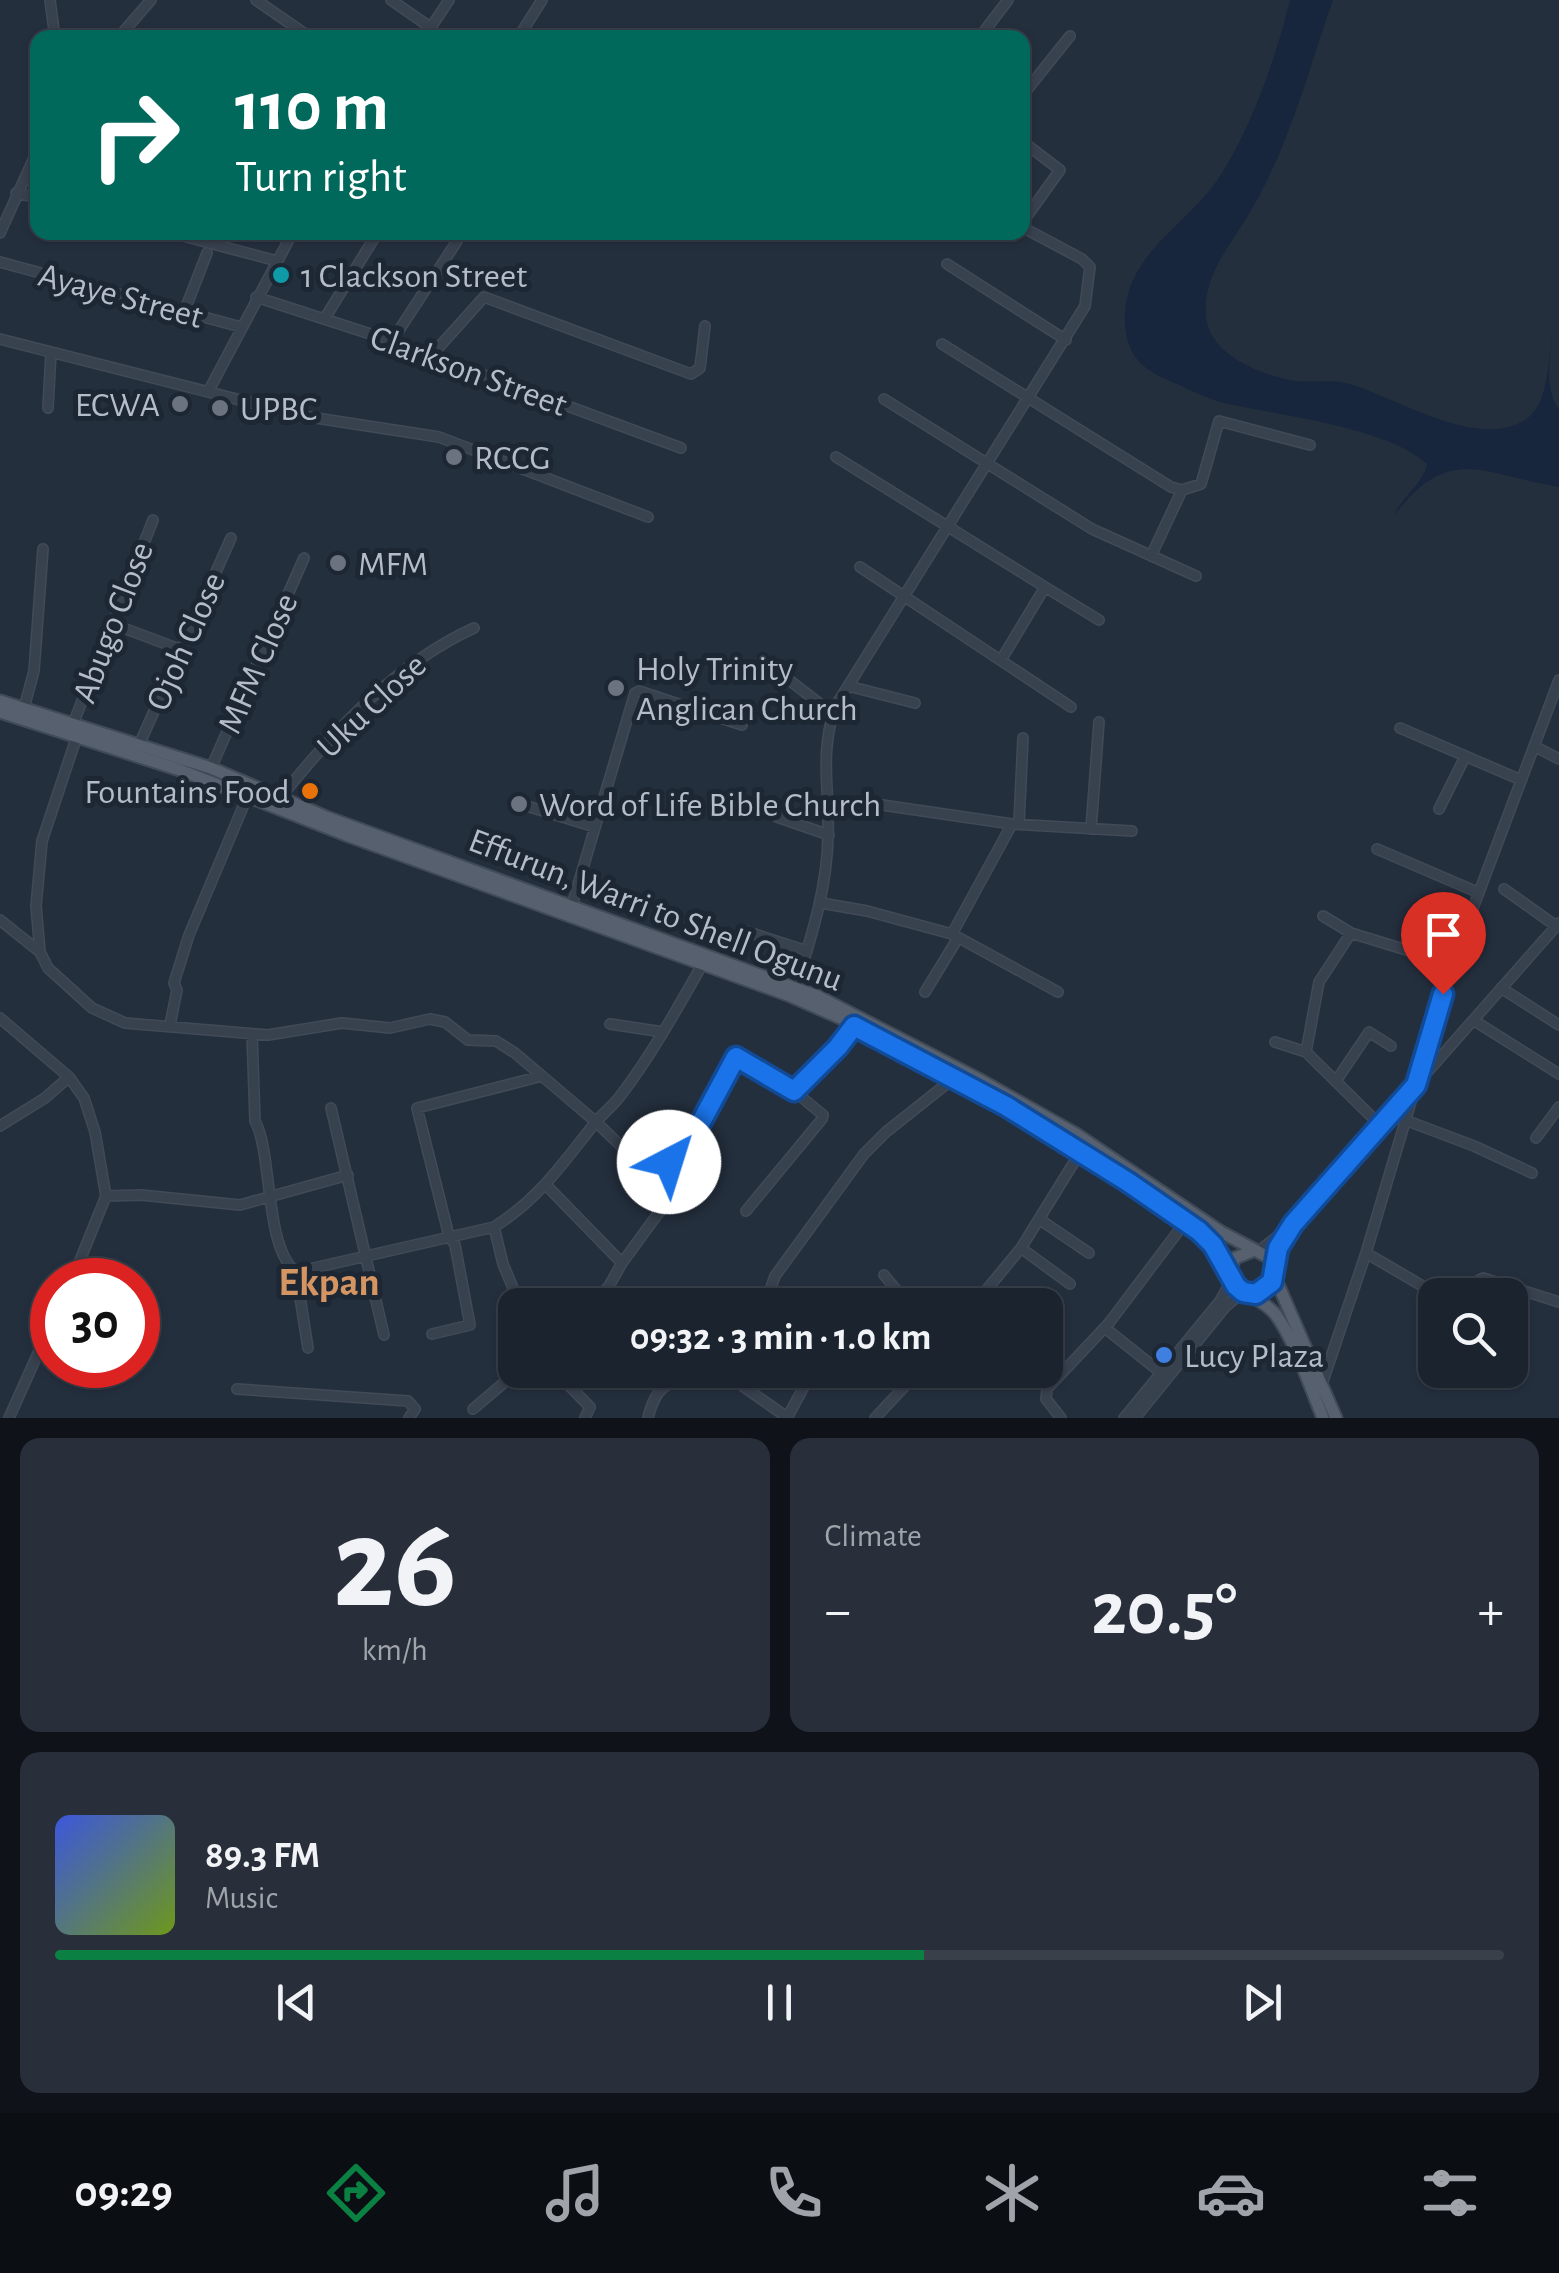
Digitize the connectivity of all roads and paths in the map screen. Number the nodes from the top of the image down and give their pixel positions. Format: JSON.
{"nodes":[{"id":1,"x":50,"y":0,"type":"edge"},
{"id":2,"x":151,"y":0,"type":"edge"},
{"id":3,"x":256,"y":0,"type":"edge"},
{"id":4,"x":390,"y":0,"type":"edge"},
{"id":5,"x":449,"y":0,"type":"edge"},
{"id":6,"x":542,"y":0,"type":"edge"},
{"id":7,"x":1008,"y":0,"type":"edge"},
{"id":8,"x":430,"y":27,"type":"junction"},
{"id":9,"x":54,"y":30,"type":"edge"},
{"id":10,"x":125,"y":30,"type":"edge"},
{"id":11,"x":299,"y":30,"type":"edge"},
{"id":12,"x":428,"y":30,"type":"edge"},
{"id":13,"x":523,"y":30,"type":"edge"},
{"id":14,"x":985,"y":30,"type":"edge"},
{"id":15,"x":1070,"y":36,"type":"dead end"},
{"id":16,"x":1030,"y":86,"type":"edge"},
{"id":17,"x":1030,"y":147,"type":"edge"},
{"id":18,"x":30,"y":165,"type":"edge"},
{"id":19,"x":16,"y":193,"type":"junction"},
{"id":20,"x":30,"y":196,"type":"edge"},
{"id":21,"x":1030,"y":213,"type":"edge"},
{"id":22,"x":1030,"y":230,"type":"edge"},
{"id":23,"x":0,"y":234,"type":"edge"},
{"id":24,"x":198,"y":240,"type":"edge"},
{"id":25,"x":288,"y":240,"type":"edge"},
{"id":26,"x":373,"y":240,"type":"edge"},
{"id":27,"x":457,"y":240,"type":"edge"},
{"id":28,"x":208,"y":253,"type":"dead end"},
{"id":29,"x":276,"y":261,"type":"junction"},
{"id":30,"x":0,"y":262,"type":"edge"},
{"id":31,"x":947,"y":264,"type":"dead end"},
{"id":32,"x":256,"y":297,"type":"junction"},
{"id":33,"x":184,"y":312,"type":"junction"},
{"id":34,"x":325,"y":318,"type":"junction"},
{"id":35,"x":705,"y":326,"type":"dead end"},
{"id":36,"x":242,"y":327,"type":"junction"},
{"id":37,"x":0,"y":338,"type":"edge"},
{"id":38,"x":1066,"y":340,"type":"junction"},
{"id":39,"x":392,"y":341,"type":"junction"},
{"id":40,"x":942,"y":344,"type":"dead end"},
{"id":41,"x":51,"y":352,"type":"junction"},
{"id":42,"x":431,"y":356,"type":"junction"},
{"id":43,"x":208,"y":392,"type":"junction"},
{"id":44,"x":884,"y":399,"type":"dead end"},
{"id":45,"x":1029,"y":399,"type":"junction"},
{"id":46,"x":48,"y":408,"type":"dead end"},
{"id":47,"x":1310,"y":445,"type":"dead end"},
{"id":48,"x":681,"y":448,"type":"dead end"},
{"id":49,"x":836,"y":457,"type":"dead end"},
{"id":50,"x":989,"y":463,"type":"junction"},
{"id":51,"x":1182,"y":490,"type":"junction"},
{"id":52,"x":648,"y":517,"type":"dead end"},
{"id":53,"x":152,"y":520,"type":"dead end"},
{"id":54,"x":949,"y":526,"type":"junction"},
{"id":55,"x":231,"y":538,"type":"dead end"},
{"id":56,"x":43,"y":549,"type":"dead end"},
{"id":57,"x":1152,"y":556,"type":"junction"},
{"id":58,"x":304,"y":558,"type":"dead end"},
{"id":59,"x":860,"y":566,"type":"dead end"},
{"id":60,"x":1196,"y":576,"type":"dead end"},
{"id":61,"x":1045,"y":587,"type":"junction"},
{"id":62,"x":904,"y":596,"type":"junction"},
{"id":63,"x":1098,"y":620,"type":"dead end"},
{"id":64,"x":110,"y":623,"type":"junction"},
{"id":65,"x":474,"y":628,"type":"dead end"},
{"id":66,"x":182,"y":650,"type":"junction"},
{"id":67,"x":762,"y":659,"type":"dead end"},
{"id":68,"x":1001,"y":660,"type":"junction"},
{"id":69,"x":1558,"y":685,"type":"edge"},
{"id":70,"x":848,"y":686,"type":"junction"},
{"id":71,"x":0,"y":701,"type":"edge"},
{"id":72,"x":916,"y":703,"type":"dead end"},
{"id":73,"x":1071,"y":707,"type":"dead end"},
{"id":74,"x":24,"y":708,"type":"junction"},
{"id":75,"x":0,"y":712,"type":"edge"},
{"id":76,"x":833,"y":714,"type":"junction"},
{"id":77,"x":1099,"y":722,"type":"dead end"},
{"id":78,"x":742,"y":725,"type":"dead end"},
{"id":79,"x":1400,"y":728,"type":"dead end"},
{"id":80,"x":75,"y":730,"type":"junction"},
{"id":81,"x":1024,"y":738,"type":"dead end"},
{"id":82,"x":138,"y":745,"type":"junction"},
{"id":83,"x":1534,"y":746,"type":"junction"},
{"id":84,"x":1464,"y":757,"type":"junction"},
{"id":85,"x":1559,"y":759,"type":"edge"},
{"id":86,"x":211,"y":768,"type":"junction"},
{"id":87,"x":1520,"y":780,"type":"junction"},
{"id":88,"x":248,"y":796,"type":"junction"},
{"id":89,"x":280,"y":798,"type":"junction"},
{"id":90,"x":826,"y":802,"type":"junction"},
{"id":91,"x":530,"y":808,"type":"dead end"},
{"id":92,"x":1439,"y":809,"type":"dead end"},
{"id":93,"x":777,"y":817,"type":"dead end"},
{"id":94,"x":1015,"y":823,"type":"junction"},
{"id":95,"x":595,"y":827,"type":"junction"},
{"id":96,"x":1091,"y":829,"type":"junction"},
{"id":97,"x":1132,"y":831,"type":"dead end"},
{"id":98,"x":828,"y":835,"type":"junction"},
{"id":99,"x":1377,"y":849,"type":"dead end"},
{"id":100,"x":1504,"y":889,"type":"dead end"},
{"id":101,"x":1477,"y":892,"type":"junction"},
{"id":102,"x":538,"y":899,"type":"junction"},
{"id":103,"x":821,"y":903,"type":"junction"},
{"id":104,"x":572,"y":905,"type":"junction"},
{"id":105,"x":1323,"y":916,"type":"dead end"},
{"id":106,"x":0,"y":920,"type":"edge"},
{"id":107,"x":1556,"y":930,"type":"edge"},
{"id":108,"x":744,"y":931,"type":"dead end"},
{"id":109,"x":1351,"y":933,"type":"junction"},
{"id":110,"x":955,"y":936,"type":"junction"},
{"id":111,"x":806,"y":951,"type":"junction"},
{"id":112,"x":40,"y":952,"type":"junction"},
{"id":113,"x":1452,"y":964,"type":"junction"},
{"id":114,"x":702,"y":965,"type":"junction"},
{"id":115,"x":796,"y":987,"type":"junction"},
{"id":116,"x":1501,"y":988,"type":"junction"},
{"id":117,"x":924,"y":992,"type":"dead end"},
{"id":118,"x":1058,"y":992,"type":"dead end"},
{"id":119,"x":0,"y":1018,"type":"edge"},
{"id":120,"x":1473,"y":1020,"type":"junction"},
{"id":121,"x":610,"y":1024,"type":"dead end"},
{"id":122,"x":170,"y":1026,"type":"junction"},
{"id":123,"x":854,"y":1026,"type":"junction"},
{"id":124,"x":1559,"y":1026,"type":"edge"},
{"id":125,"x":663,"y":1032,"type":"junction"},
{"id":126,"x":252,"y":1034,"type":"junction"},
{"id":127,"x":1275,"y":1042,"type":"dead end"},
{"id":128,"x":1391,"y":1046,"type":"dead end"},
{"id":129,"x":1306,"y":1052,"type":"junction"},
{"id":130,"x":1559,"y":1074,"type":"edge"},
{"id":131,"x":542,"y":1076,"type":"junction"},
{"id":132,"x":69,"y":1077,"type":"junction"},
{"id":133,"x":954,"y":1078,"type":"junction"},
{"id":134,"x":1336,"y":1082,"type":"junction"},
{"id":135,"x":1416,"y":1085,"type":"junction"},
{"id":136,"x":794,"y":1091,"type":"junction"},
{"id":137,"x":1559,"y":1107,"type":"edge"},
{"id":138,"x":331,"y":1108,"type":"dead end"},
{"id":139,"x":1405,"y":1120,"type":"junction"},
{"id":140,"x":596,"y":1122,"type":"junction"},
{"id":141,"x":0,"y":1126,"type":"edge"},
{"id":142,"x":1381,"y":1126,"type":"junction"},
{"id":143,"x":1536,"y":1138,"type":"dead end"},
{"id":144,"x":1080,"y":1151,"type":"junction"},
{"id":145,"x":1532,"y":1173,"type":"dead end"},
{"id":146,"x":348,"y":1175,"type":"junction"},
{"id":147,"x":653,"y":1175,"type":"junction"},
{"id":148,"x":546,"y":1185,"type":"junction"},
{"id":149,"x":106,"y":1196,"type":"junction"},
{"id":150,"x":268,"y":1198,"type":"junction"},
{"id":151,"x":746,"y":1211,"type":"dead end"},
{"id":152,"x":1039,"y":1219,"type":"junction"},
{"id":153,"x":1186,"y":1221,"type":"junction"},
{"id":154,"x":1293,"y":1224,"type":"junction"},
{"id":155,"x":494,"y":1227,"type":"junction"},
{"id":156,"x":449,"y":1236,"type":"junction"},
{"id":157,"x":1021,"y":1248,"type":"junction"},
{"id":158,"x":1257,"y":1250,"type":"junction"},
{"id":159,"x":1366,"y":1252,"type":"junction"},
{"id":160,"x":1089,"y":1253,"type":"dead end"},
{"id":161,"x":368,"y":1256,"type":"junction"},
{"id":162,"x":81,"y":1258,"type":"edge"},
{"id":163,"x":622,"y":1263,"type":"junction"},
{"id":164,"x":1274,"y":1270,"type":"junction"},
{"id":165,"x":296,"y":1272,"type":"junction"},
{"id":166,"x":884,"y":1275,"type":"dead end"},
{"id":167,"x":1231,"y":1275,"type":"junction"},
{"id":168,"x":1418,"y":1283,"type":"edge"},
{"id":169,"x":1070,"y":1284,"type":"dead end"},
{"id":170,"x":513,"y":1288,"type":"edge"},
{"id":171,"x":607,"y":1288,"type":"edge"},
{"id":172,"x":772,"y":1288,"type":"edge"},
{"id":173,"x":895,"y":1288,"type":"edge"},
{"id":174,"x":988,"y":1288,"type":"edge"},
{"id":175,"x":1246,"y":1292,"type":"junction"},
{"id":176,"x":1528,"y":1292,"type":"edge"},
{"id":177,"x":1559,"y":1302,"type":"edge"},
{"id":178,"x":1223,"y":1303,"type":"junction"},
{"id":179,"x":1105,"y":1328,"type":"junction"},
{"id":180,"x":384,"y":1334,"type":"dead end"},
{"id":181,"x":432,"y":1334,"type":"dead end"},
{"id":182,"x":308,"y":1348,"type":"dead end"},
{"id":183,"x":30,"y":1370,"type":"edge"},
{"id":184,"x":1159,"y":1371,"type":"junction"},
{"id":185,"x":1322,"y":1384,"type":"junction"},
{"id":186,"x":498,"y":1388,"type":"edge"},
{"id":187,"x":572,"y":1388,"type":"edge"},
{"id":188,"x":664,"y":1388,"type":"edge"},
{"id":189,"x":747,"y":1388,"type":"edge"},
{"id":190,"x":804,"y":1388,"type":"edge"},
{"id":191,"x":903,"y":1388,"type":"edge"},
{"id":192,"x":237,"y":1389,"type":"dead end"},
{"id":193,"x":473,"y":1409,"type":"dead end"},
{"id":194,"x":415,"y":1416,"type":"edge"},
{"id":195,"x":8,"y":1418,"type":"edge"},
{"id":196,"x":585,"y":1418,"type":"edge"},
{"id":197,"x":648,"y":1418,"type":"edge"},
{"id":198,"x":788,"y":1418,"type":"edge"},
{"id":199,"x":875,"y":1418,"type":"edge"},
{"id":200,"x":1060,"y":1418,"type":"edge"},
{"id":201,"x":1124,"y":1418,"type":"edge"},
{"id":202,"x":1135,"y":1418,"type":"edge"},
{"id":203,"x":1323,"y":1418,"type":"edge"},
{"id":204,"x":1336,"y":1418,"type":"edge"}],
"edges":[{"from":1,"to":9,"type":"street"},
{"from":2,"to":10,"type":"street"},
{"from":3,"to":11,"type":"street"},
{"from":4,"to":8,"type":"street"},
{"from":5,"to":8,"type":"street"},
{"from":6,"to":13,"type":"street"},
{"from":7,"to":14,"type":"street"},
{"from":8,"to":12,"type":"street"},
{"from":15,"to":16,"type":"street"},
{"from":17,"to":21,"type":"street"},
{"from":18,"to":19,"type":"street"},
{"from":19,"to":20,"type":"street"},
{"from":19,"to":23,"type":"street"},
{"from":22,"to":38,"type":"street"},
{"from":24,"to":29,"type":"street"},
{"from":25,"to":29,"type":"street"},
{"from":26,"to":34,"type":"street"},
{"from":27,"to":39,"type":"street"},
{"from":28,"to":33,"type":"street"},
{"from":29,"to":32,"type":"street"},
{"from":30,"to":33,"type":"street","name":"Ayaye Street"},
{"from":31,"to":38,"type":"street"},
{"from":32,"to":34,"type":"street","name":"Clarkson Street"},
{"from":32,"to":36,"type":"street"},
{"from":33,"to":36,"type":"street","name":"Ayaye Street"},
{"from":34,"to":39,"type":"street","name":"Clarkson Street"},
{"from":35,"to":42,"type":"street"},
{"from":36,"to":43,"type":"street"},
{"from":37,"to":41,"type":"street"},
{"from":38,"to":45,"type":"street"},
{"from":39,"to":42,"type":"street","name":"Clarkson Street"},
{"from":40,"to":45,"type":"street"},
{"from":41,"to":43,"type":"street"},
{"from":41,"to":46,"type":"street"},
{"from":42,"to":48,"type":"street","name":"Clarkson Street"},
{"from":43,"to":52,"type":"street"},
{"from":44,"to":50,"type":"street"},
{"from":45,"to":50,"type":"street"},
{"from":45,"to":51,"type":"street"},
{"from":47,"to":51,"type":"street"},
{"from":49,"to":54,"type":"street"},
{"from":50,"to":54,"type":"street"},
{"from":50,"to":57,"type":"street"},
{"from":51,"to":57,"type":"street"},
{"from":53,"to":64,"type":"street","name":"Abugo Close"},
{"from":54,"to":61,"type":"street"},
{"from":54,"to":62,"type":"street"},
{"from":55,"to":66,"type":"street","name":"Ojoh Close"},
{"from":56,"to":74,"type":"street"},
{"from":57,"to":60,"type":"street"},
{"from":58,"to":86,"type":"street","name":"MFM Close"},
{"from":59,"to":62,"type":"street"},
{"from":61,"to":63,"type":"street"},
{"from":61,"to":68,"type":"street"},
{"from":62,"to":68,"type":"street"},
{"from":62,"to":70,"type":"street"},
{"from":64,"to":66,"type":"street"},
{"from":64,"to":80,"type":"street","name":"Abugo Close"},
{"from":65,"to":89,"type":"street","name":"Uku Close"},
{"from":66,"to":82,"type":"street","name":"Ojoh Close"},
{"from":67,"to":76,"type":"street"},
{"from":68,"to":73,"type":"street"},
{"from":69,"to":83,"type":"street"},
{"from":70,"to":72,"type":"street"},
{"from":70,"to":76,"type":"street"},
{"from":71,"to":74,"type":"main road","name":"Effurun, Warri to Shell Ogunu"},
{"from":74,"to":80,"type":"main road","name":"Effurun, Warri to Shell Ogunu"},
{"from":75,"to":80,"type":"main road","name":"Effurun, Warri to Shell Ogunu"},
{"from":76,"to":90,"type":"street"},
{"from":77,"to":96,"type":"street"},
{"from":78,"to":95,"type":"street"},
{"from":79,"to":84,"type":"street"},
{"from":80,"to":82,"type":"main road","name":"Effurun, Warri to Shell Ogunu"},
{"from":80,"to":88,"type":"main road","name":"Effurun, Warri to Shell Ogunu"},
{"from":80,"to":112,"type":"street","name":"Abugo Close"},
{"from":81,"to":94,"type":"street"},
{"from":82,"to":86,"type":"main road","name":"Effurun, Warri to Shell Ogunu"},
{"from":83,"to":85,"type":"street"},
{"from":83,"to":87,"type":"street"},
{"from":84,"to":87,"type":"street"},
{"from":84,"to":92,"type":"street"},
{"from":86,"to":89,"type":"main road","name":"Effurun, Warri to Shell Ogunu"},
{"from":87,"to":101,"type":"street"},
{"from":88,"to":102,"type":"main road","name":"Effurun, Warri to Shell Ogunu"},
{"from":88,"to":122,"type":"street"},
{"from":89,"to":102,"type":"main road","name":"Effurun, Warri to Shell Ogunu"},
{"from":90,"to":94,"type":"street"},
{"from":90,"to":98,"type":"street"},
{"from":91,"to":95,"type":"street"},
{"from":93,"to":98,"type":"street"},
{"from":94,"to":96,"type":"street"},
{"from":94,"to":110,"type":"street"},
{"from":95,"to":104,"type":"street"},
{"from":96,"to":97,"type":"street"},
{"from":98,"to":103,"type":"street"},
{"from":99,"to":101,"type":"street"},
{"from":100,"to":107,"type":"street"},
{"from":101,"to":113,"type":"street"},
{"from":102,"to":104,"type":"main road","name":"Effurun, Warri to Shell Ogunu"},
{"from":102,"to":114,"type":"main road","name":"Effurun, Warri to Shell Ogunu"},
{"from":103,"to":110,"type":"street"},
{"from":103,"to":111,"type":"street"},
{"from":104,"to":115,"type":"main road","name":"Effurun, Warri to Shell Ogunu"},
{"from":105,"to":109,"type":"street"},
{"from":106,"to":112,"type":"street"},
{"from":107,"to":116,"type":"street"},
{"from":108,"to":111,"type":"street"},
{"from":109,"to":113,"type":"street"},
{"from":109,"to":129,"type":"street"},
{"from":110,"to":117,"type":"street"},
{"from":110,"to":118,"type":"street"},
{"from":111,"to":115,"type":"street"},
{"from":112,"to":122,"type":"street"},
{"from":113,"to":135,"type":"street"},
{"from":114,"to":123,"type":"main road","name":"Effurun, Warri to Shell Ogunu"},
{"from":114,"to":125,"type":"street"},
{"from":115,"to":158,"type":"main road","name":"Effurun, Warri to Shell Ogunu"},
{"from":116,"to":120,"type":"street"},
{"from":116,"to":124,"type":"street"},
{"from":119,"to":132,"type":"street"},
{"from":120,"to":130,"type":"street"},
{"from":120,"to":135,"type":"street"},
{"from":121,"to":125,"type":"street"},
{"from":122,"to":126,"type":"street"},
{"from":123,"to":133,"type":"main road","name":"Effurun, Warri to Shell Ogunu"},
{"from":123,"to":136,"type":"street"},
{"from":125,"to":140,"type":"street"},
{"from":126,"to":131,"type":"street"},
{"from":126,"to":150,"type":"street"},
{"from":127,"to":129,"type":"street"},
{"from":128,"to":134,"type":"street"},
{"from":129,"to":134,"type":"street"},
{"from":131,"to":140,"type":"street"},
{"from":131,"to":156,"type":"street"},
{"from":132,"to":141,"type":"street"},
{"from":132,"to":149,"type":"street"},
{"from":133,"to":144,"type":"main road","name":"Effurun, Warri to Shell Ogunu"},
{"from":133,"to":172,"type":"street"},
{"from":134,"to":142,"type":"street"},
{"from":135,"to":139,"type":"street"},
{"from":135,"to":142,"type":"street"},
{"from":136,"to":147,"type":"street"},
{"from":136,"to":151,"type":"street"},
{"from":137,"to":143,"type":"street"},
{"from":138,"to":146,"type":"street"},
{"from":139,"to":145,"type":"street"},
{"from":139,"to":159,"type":"street"},
{"from":140,"to":147,"type":"street"},
{"from":140,"to":148,"type":"street"},
{"from":142,"to":154,"type":"street"},
{"from":144,"to":152,"type":"street"},
{"from":144,"to":153,"type":"main road","name":"Effurun, Warri to Shell Ogunu"},
{"from":146,"to":150,"type":"street"},
{"from":146,"to":161,"type":"street"},
{"from":147,"to":163,"type":"street"},
{"from":148,"to":155,"type":"street"},
{"from":148,"to":163,"type":"street"},
{"from":149,"to":150,"type":"street"},
{"from":149,"to":162,"type":"street"},
{"from":150,"to":165,"type":"street"},
{"from":152,"to":157,"type":"street"},
{"from":152,"to":160,"type":"street"},
{"from":153,"to":167,"type":"main road","name":"Effurun, Warri to Shell Ogunu"},
{"from":153,"to":179,"type":"street"},
{"from":154,"to":158,"type":"street"},
{"from":154,"to":164,"type":"street"},
{"from":155,"to":156,"type":"street"},
{"from":155,"to":170,"type":"street"},
{"from":156,"to":161,"type":"street"},
{"from":156,"to":181,"type":"street"},
{"from":157,"to":169,"type":"street"},
{"from":157,"to":174,"type":"street"},
{"from":158,"to":164,"type":"main road"},
{"from":158,"to":167,"type":"main road"},
{"from":159,"to":168,"type":"street"},
{"from":159,"to":185,"type":"street"},
{"from":161,"to":165,"type":"street"},
{"from":161,"to":180,"type":"street"},
{"from":163,"to":171,"type":"street"},
{"from":164,"to":175,"type":"main road"},
{"from":164,"to":185,"type":"main road"},
{"from":165,"to":182,"type":"street"},
{"from":166,"to":173,"type":"street"},
{"from":167,"to":175,"type":"main road"},
{"from":167,"to":178,"type":"street"},
{"from":175,"to":178,"type":"street"},
{"from":175,"to":203,"type":"main road"},
{"from":176,"to":177,"type":"street"},
{"from":178,"to":184,"type":"street"},
{"from":178,"to":202,"type":"street"},
{"from":179,"to":184,"type":"street"},
{"from":179,"to":200,"type":"street"},
{"from":183,"to":195,"type":"street"},
{"from":184,"to":201,"type":"street"},
{"from":185,"to":204,"type":"main road"},
{"from":186,"to":193,"type":"street"},
{"from":187,"to":196,"type":"street"},
{"from":188,"to":197,"type":"street"},
{"from":189,"to":198,"type":"street"},
{"from":190,"to":198,"type":"street"},
{"from":191,"to":199,"type":"street"},
{"from":192,"to":194,"type":"street"}]}
